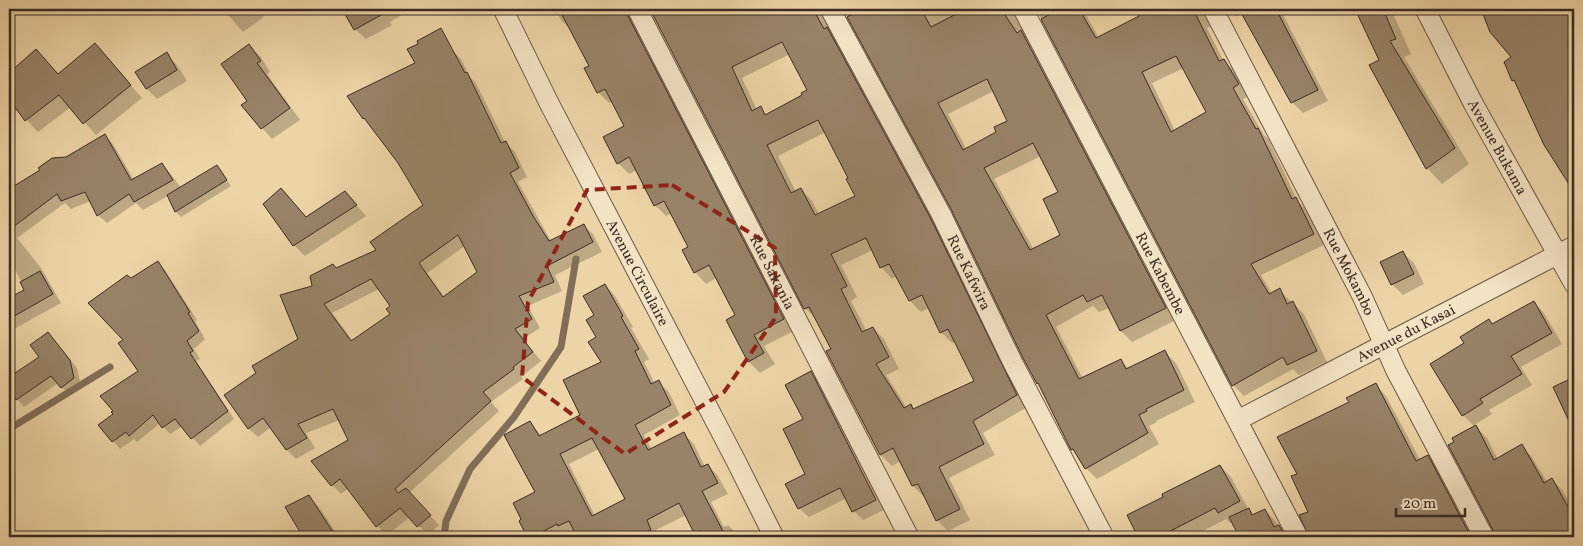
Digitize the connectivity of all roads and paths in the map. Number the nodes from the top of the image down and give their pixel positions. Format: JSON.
{"nodes":[{"id":1,"x":503,"y":9,"type":"edge"},
{"id":2,"x":637,"y":9,"type":"edge"},
{"id":3,"x":830,"y":9,"type":"edge"},
{"id":4,"x":1023,"y":9,"type":"edge"},
{"id":5,"x":1213,"y":9,"type":"edge"},
{"id":6,"x":1425,"y":9,"type":"edge"},
{"id":7,"x":1566,"y":250,"type":"edge"},
{"id":8,"x":1574,"y":284,"type":"edge"},
{"id":9,"x":1384,"y":344,"type":"junction"},
{"id":10,"x":1238,"y":420,"type":"junction"},
{"id":11,"x":774,"y":537,"type":"edge"},
{"id":12,"x":908,"y":537,"type":"edge"},
{"id":13,"x":1104,"y":537,"type":"edge"},
{"id":14,"x":1298,"y":537,"type":"edge"},
{"id":15,"x":1484,"y":537,"type":"edge"}],
"edges":[{"from":1,"to":11,"type":"street","name":"Avenue Circulaire"},
{"from":2,"to":12,"type":"street","name":"Rue Sakania"},
{"from":3,"to":13,"type":"street","name":"Rue Kafwira"},
{"from":4,"to":10,"type":"street","name":"Rue Kabembe"},
{"from":5,"to":9,"type":"street","name":"Rue Mokambo"},
{"from":6,"to":7,"type":"street","name":"Avenue Bukama"},
{"from":7,"to":8,"type":"street","name":"Avenue Bukama"},
{"from":7,"to":9,"type":"street","name":"Avenue du Kasai"},
{"from":9,"to":10,"type":"street","name":"Avenue du Kasai"},
{"from":9,"to":15,"type":"street","name":"Rue Mokambo"},
{"from":10,"to":14,"type":"street","name":"Rue Kabembe"}]}
